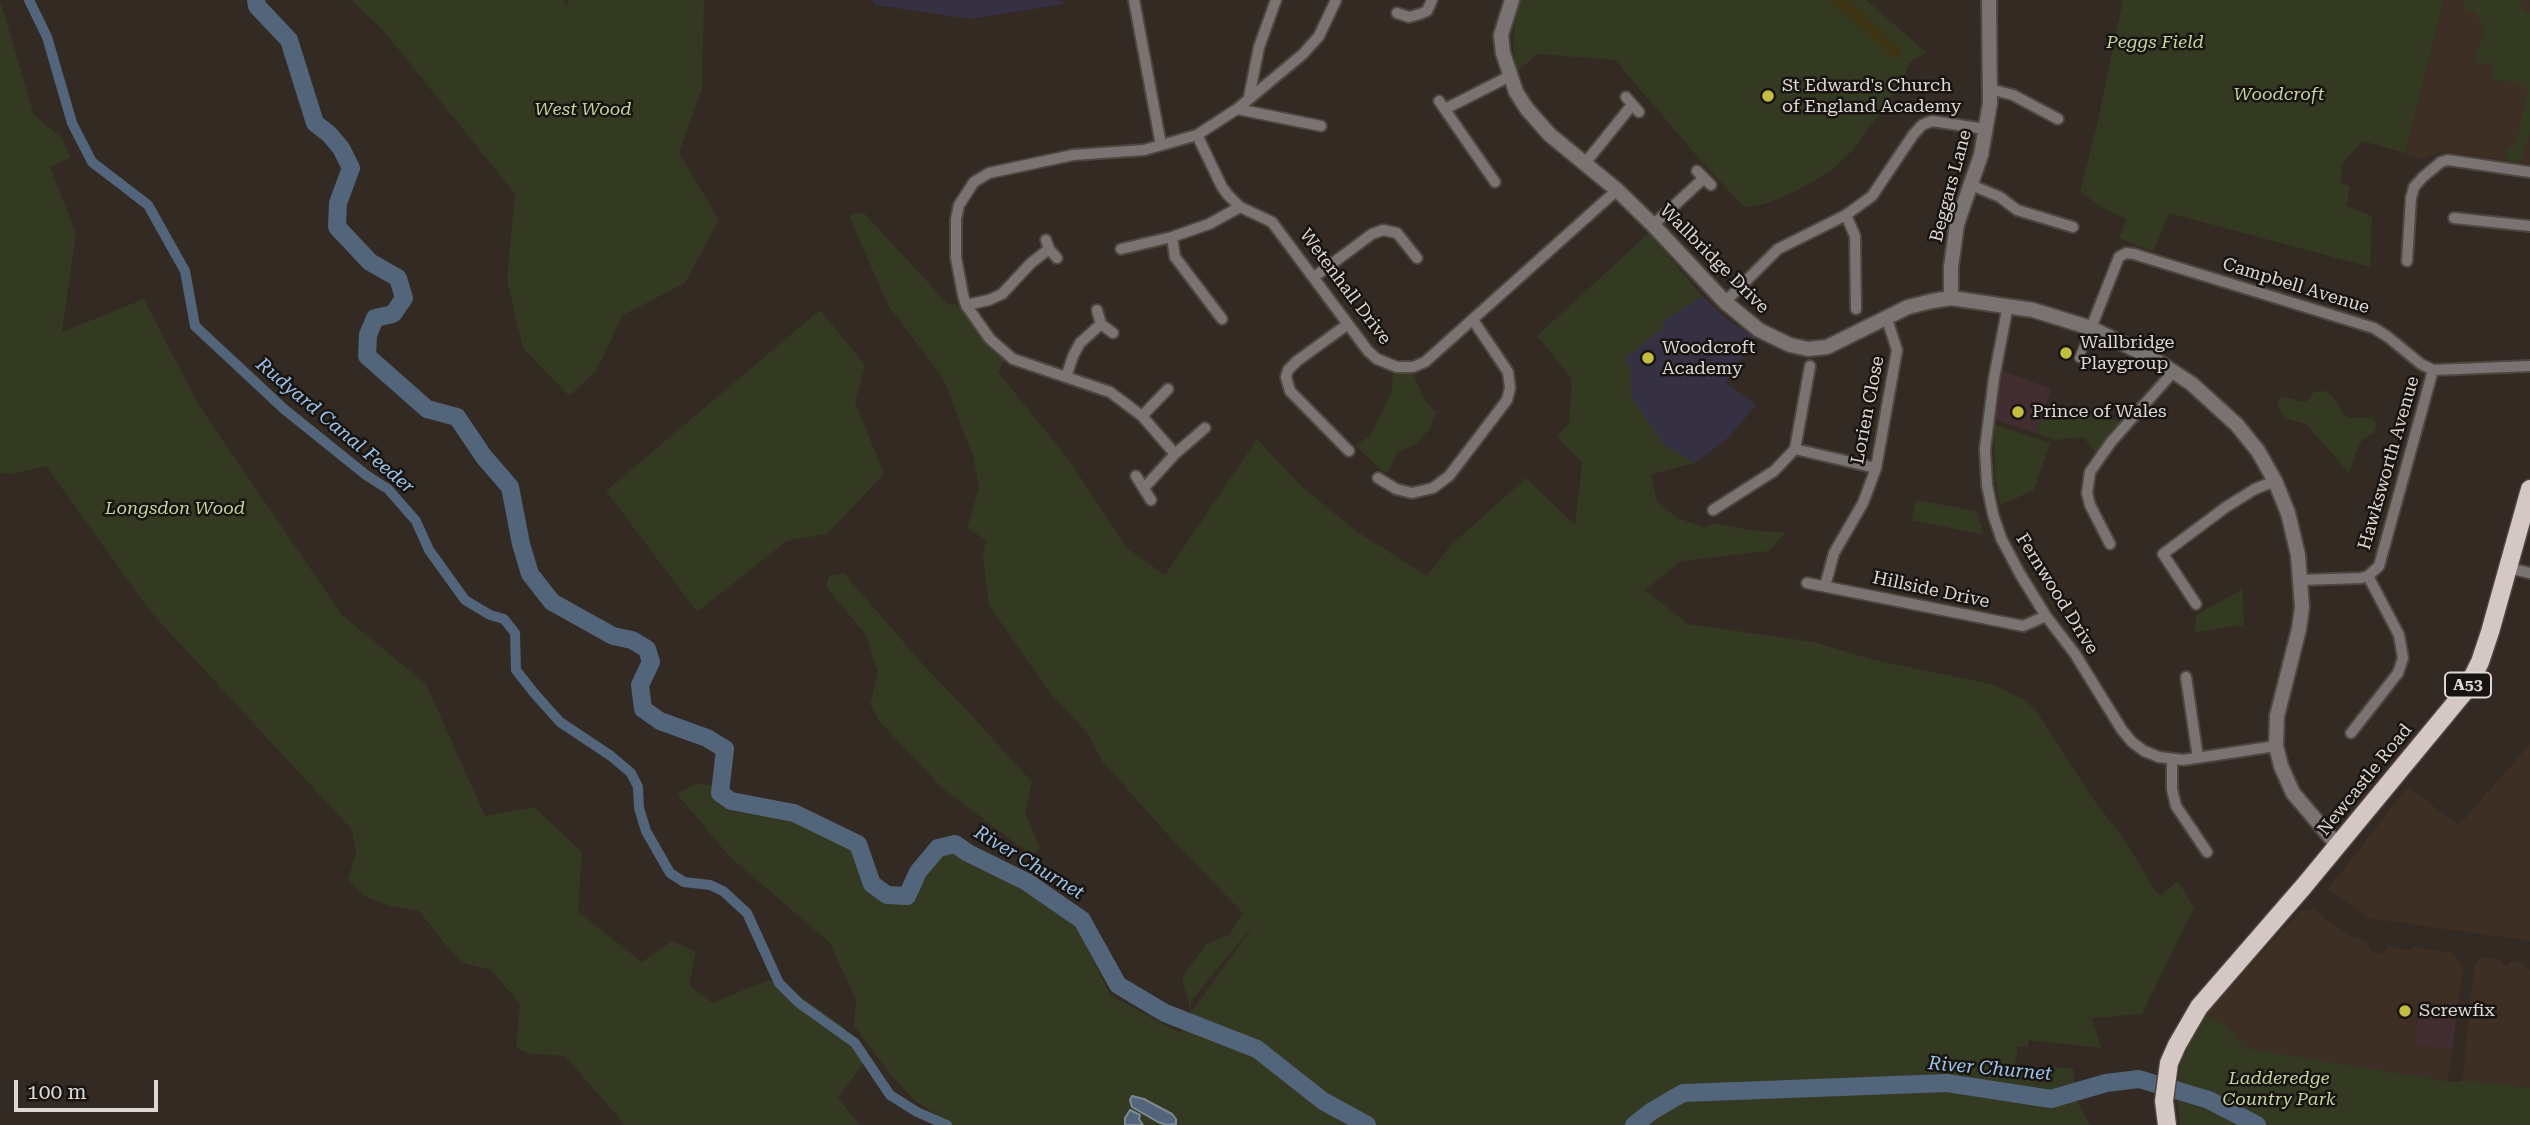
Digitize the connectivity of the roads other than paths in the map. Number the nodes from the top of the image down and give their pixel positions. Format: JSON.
{"nodes":[{"id":1,"x":1134,"y":0,"type":"edge"},
{"id":2,"x":1276,"y":0,"type":"edge"},
{"id":3,"x":1336,"y":0,"type":"edge"},
{"id":4,"x":1432,"y":0,"type":"edge"},
{"id":5,"x":1512,"y":0,"type":"edge"},
{"id":6,"x":1989,"y":0,"type":"edge"},
{"id":7,"x":1397,"y":13,"type":"dead end"},
{"id":8,"x":1510,"y":76,"type":"junction"},
{"id":9,"x":1990,"y":89,"type":"junction"},
{"id":10,"x":1249,"y":97,"type":"junction"},
{"id":11,"x":1632,"y":104,"type":"dead end"},
{"id":12,"x":1237,"y":108,"type":"junction"},
{"id":13,"x":2059,"y":120,"type":"dead end"},
{"id":14,"x":1321,"y":126,"type":"dead end"},
{"id":15,"x":1985,"y":129,"type":"junction"},
{"id":16,"x":1198,"y":135,"type":"junction"},
{"id":17,"x":1161,"y":145,"type":"junction"},
{"id":18,"x":1586,"y":162,"type":"junction"},
{"id":19,"x":2530,"y":172,"type":"edge"},
{"id":20,"x":1704,"y":178,"type":"dead end"},
{"id":21,"x":1495,"y":182,"type":"dead end"},
{"id":22,"x":1969,"y":184,"type":"junction"},
{"id":23,"x":1617,"y":190,"type":"junction"},
{"id":24,"x":1240,"y":206,"type":"junction"},
{"id":25,"x":1846,"y":215,"type":"junction"},
{"id":26,"x":2454,"y":218,"type":"dead end"},
{"id":27,"x":1653,"y":225,"type":"junction"},
{"id":28,"x":2530,"y":226,"type":"edge"},
{"id":29,"x":2073,"y":228,"type":"dead end"},
{"id":30,"x":1172,"y":237,"type":"junction"},
{"id":31,"x":1121,"y":248,"type":"dead end"},
{"id":32,"x":1051,"y":249,"type":"dead end"},
{"id":33,"x":1417,"y":258,"type":"dead end"},
{"id":34,"x":2407,"y":261,"type":"dead end"},
{"id":35,"x":1314,"y":277,"type":"junction"},
{"id":36,"x":1951,"y":298,"type":"junction"},
{"id":37,"x":1725,"y":302,"type":"junction"},
{"id":38,"x":966,"y":305,"type":"junction"},
{"id":39,"x":2008,"y":305,"type":"junction"},
{"id":40,"x":1856,"y":309,"type":"dead end"},
{"id":41,"x":1097,"y":310,"type":"dead end"},
{"id":42,"x":1886,"y":316,"type":"junction"},
{"id":43,"x":1222,"y":319,"type":"dead end"},
{"id":44,"x":1472,"y":320,"type":"junction"},
{"id":45,"x":1101,"y":324,"type":"junction"},
{"id":46,"x":1348,"y":324,"type":"junction"},
{"id":47,"x":2091,"y":328,"type":"junction"},
{"id":48,"x":1113,"y":333,"type":"dead end"},
{"id":49,"x":2079,"y":358,"type":"dead end"},
{"id":50,"x":1810,"y":366,"type":"dead end"},
{"id":51,"x":2530,"y":366,"type":"edge"},
{"id":52,"x":2433,"y":370,"type":"junction"},
{"id":53,"x":2174,"y":371,"type":"junction"},
{"id":54,"x":1066,"y":377,"type":"junction"},
{"id":55,"x":1168,"y":389,"type":"dead end"},
{"id":56,"x":1142,"y":416,"type":"junction"},
{"id":57,"x":1205,"y":428,"type":"dead end"},
{"id":58,"x":1795,"y":449,"type":"junction"},
{"id":59,"x":1349,"y":452,"type":"dead end"},
{"id":60,"x":1175,"y":454,"type":"junction"},
{"id":61,"x":1877,"y":468,"type":"junction"},
{"id":62,"x":1397,"y":474,"type":"dead end"},
{"id":63,"x":1136,"y":476,"type":"dead end"},
{"id":64,"x":1378,"y":478,"type":"dead end"},
{"id":65,"x":2275,"y":481,"type":"junction"},
{"id":66,"x":1390,"y":486,"type":"junction"},
{"id":67,"x":1145,"y":487,"type":"junction"},
{"id":68,"x":2530,"y":489,"type":"edge"},
{"id":69,"x":1151,"y":500,"type":"dead end"},
{"id":70,"x":1713,"y":510,"type":"dead end"},
{"id":71,"x":2110,"y":544,"type":"dead end"},
{"id":72,"x":2508,"y":568,"type":"junction"},
{"id":73,"x":2530,"y":573,"type":"edge"},
{"id":74,"x":2368,"y":576,"type":"junction"},
{"id":75,"x":2301,"y":580,"type":"junction"},
{"id":76,"x":1807,"y":583,"type":"dead end"},
{"id":77,"x":1825,"y":586,"type":"junction"},
{"id":78,"x":2196,"y":604,"type":"dead end"},
{"id":79,"x":2046,"y":616,"type":"junction"},
{"id":80,"x":2186,"y":677,"type":"dead end"},
{"id":81,"x":2351,"y":733,"type":"dead end"},
{"id":82,"x":2276,"y":746,"type":"junction"},
{"id":83,"x":2198,"y":758,"type":"junction"},
{"id":84,"x":2172,"y":759,"type":"junction"},
{"id":85,"x":2338,"y":846,"type":"junction"},
{"id":86,"x":2207,"y":852,"type":"dead end"},
{"id":87,"x":2166,"y":1125,"type":"edge"}],
"edges":[{"from":1,"to":17,"type":"street"},
{"from":2,"to":10,"type":"street"},
{"from":3,"to":10,"type":"street"},
{"from":4,"to":7,"type":"street"},
{"from":5,"to":8,"type":"street","name":"Wallbridge Drive"},
{"from":6,"to":9,"type":"street","name":"Beggars Lane"},
{"from":8,"to":18,"type":"street","name":"Wallbridge Drive"},
{"from":8,"to":21,"type":"street"},
{"from":9,"to":13,"type":"street"},
{"from":9,"to":15,"type":"street","name":"Beggars Lane"},
{"from":10,"to":12,"type":"street"},
{"from":11,"to":18,"type":"street"},
{"from":12,"to":14,"type":"street"},
{"from":12,"to":16,"type":"street"},
{"from":15,"to":22,"type":"street","name":"Beggars Lane"},
{"from":15,"to":25,"type":"street"},
{"from":16,"to":17,"type":"street"},
{"from":16,"to":24,"type":"street","name":"Wetenhall Drive"},
{"from":17,"to":38,"type":"street"},
{"from":18,"to":23,"type":"street","name":"Wallbridge Drive"},
{"from":19,"to":34,"type":"street"},
{"from":20,"to":27,"type":"street"},
{"from":22,"to":29,"type":"street"},
{"from":22,"to":36,"type":"street","name":"Beggars Lane"},
{"from":23,"to":27,"type":"street","name":"Wallbridge Drive"},
{"from":23,"to":44,"type":"street","name":"Wetenhall Drive"},
{"from":24,"to":30,"type":"street"},
{"from":24,"to":35,"type":"street","name":"Wetenhall Drive"},
{"from":25,"to":37,"type":"street"},
{"from":25,"to":40,"type":"street"},
{"from":26,"to":28,"type":"street"},
{"from":27,"to":37,"type":"street","name":"Wallbridge Drive"},
{"from":30,"to":31,"type":"street"},
{"from":30,"to":43,"type":"street"},
{"from":32,"to":38,"type":"street"},
{"from":33,"to":35,"type":"street"},
{"from":35,"to":46,"type":"street","name":"Wetenhall Drive"},
{"from":36,"to":39,"type":"street","name":"Wallbridge Drive"},
{"from":36,"to":42,"type":"street","name":"Wallbridge Drive"},
{"from":37,"to":42,"type":"street","name":"Wallbridge Drive"},
{"from":38,"to":54,"type":"street"},
{"from":39,"to":47,"type":"street","name":"Wallbridge Drive"},
{"from":39,"to":79,"type":"street","name":"Fernwood Drive"},
{"from":41,"to":45,"type":"street"},
{"from":42,"to":61,"type":"street","name":"Lorien Close"},
{"from":44,"to":46,"type":"street","name":"Wetenhall Drive"},
{"from":44,"to":66,"type":"street"},
{"from":45,"to":48,"type":"street"},
{"from":45,"to":54,"type":"street"},
{"from":46,"to":59,"type":"street"},
{"from":47,"to":49,"type":"street"},
{"from":47,"to":52,"type":"street","name":"Campbell Avenue"},
{"from":47,"to":53,"type":"street","name":"Wallbridge Drive"},
{"from":50,"to":58,"type":"street"},
{"from":51,"to":52,"type":"street"},
{"from":52,"to":74,"type":"street","name":"Hawksworth Avenue"},
{"from":53,"to":65,"type":"street","name":"Wallbridge Drive"},
{"from":53,"to":71,"type":"street"},
{"from":54,"to":56,"type":"street"},
{"from":55,"to":56,"type":"street"},
{"from":56,"to":60,"type":"street"},
{"from":57,"to":60,"type":"street"},
{"from":58,"to":61,"type":"street"},
{"from":58,"to":70,"type":"street"},
{"from":60,"to":67,"type":"street"},
{"from":61,"to":77,"type":"street","name":"Lorien Close"},
{"from":62,"to":66,"type":"street"},
{"from":63,"to":67,"type":"street"},
{"from":64,"to":66,"type":"street"},
{"from":65,"to":75,"type":"street","name":"Wallbridge Drive"},
{"from":65,"to":78,"type":"street"},
{"from":67,"to":69,"type":"street"},
{"from":68,"to":72,"type":"highway","name":"Newcastle Road","number":"A53"},
{"from":72,"to":73,"type":"street"},
{"from":72,"to":85,"type":"highway","name":"Newcastle Road","number":"A53"},
{"from":74,"to":75,"type":"street","name":"Hawksworth Avenue"},
{"from":74,"to":81,"type":"street"},
{"from":75,"to":82,"type":"street","name":"Wallbridge Drive"},
{"from":76,"to":77,"type":"street","name":"Hillside Drive"},
{"from":77,"to":79,"type":"street","name":"Hillside Drive"},
{"from":79,"to":84,"type":"street","name":"Fernwood Drive"},
{"from":80,"to":83,"type":"street"},
{"from":82,"to":83,"type":"street","name":"Fernwood Drive"},
{"from":82,"to":85,"type":"street","name":"Wallbridge Drive"},
{"from":83,"to":84,"type":"street","name":"Fernwood Drive"},
{"from":84,"to":86,"type":"street"},
{"from":85,"to":87,"type":"highway","name":"Newcastle Road","number":"A53"}]}
